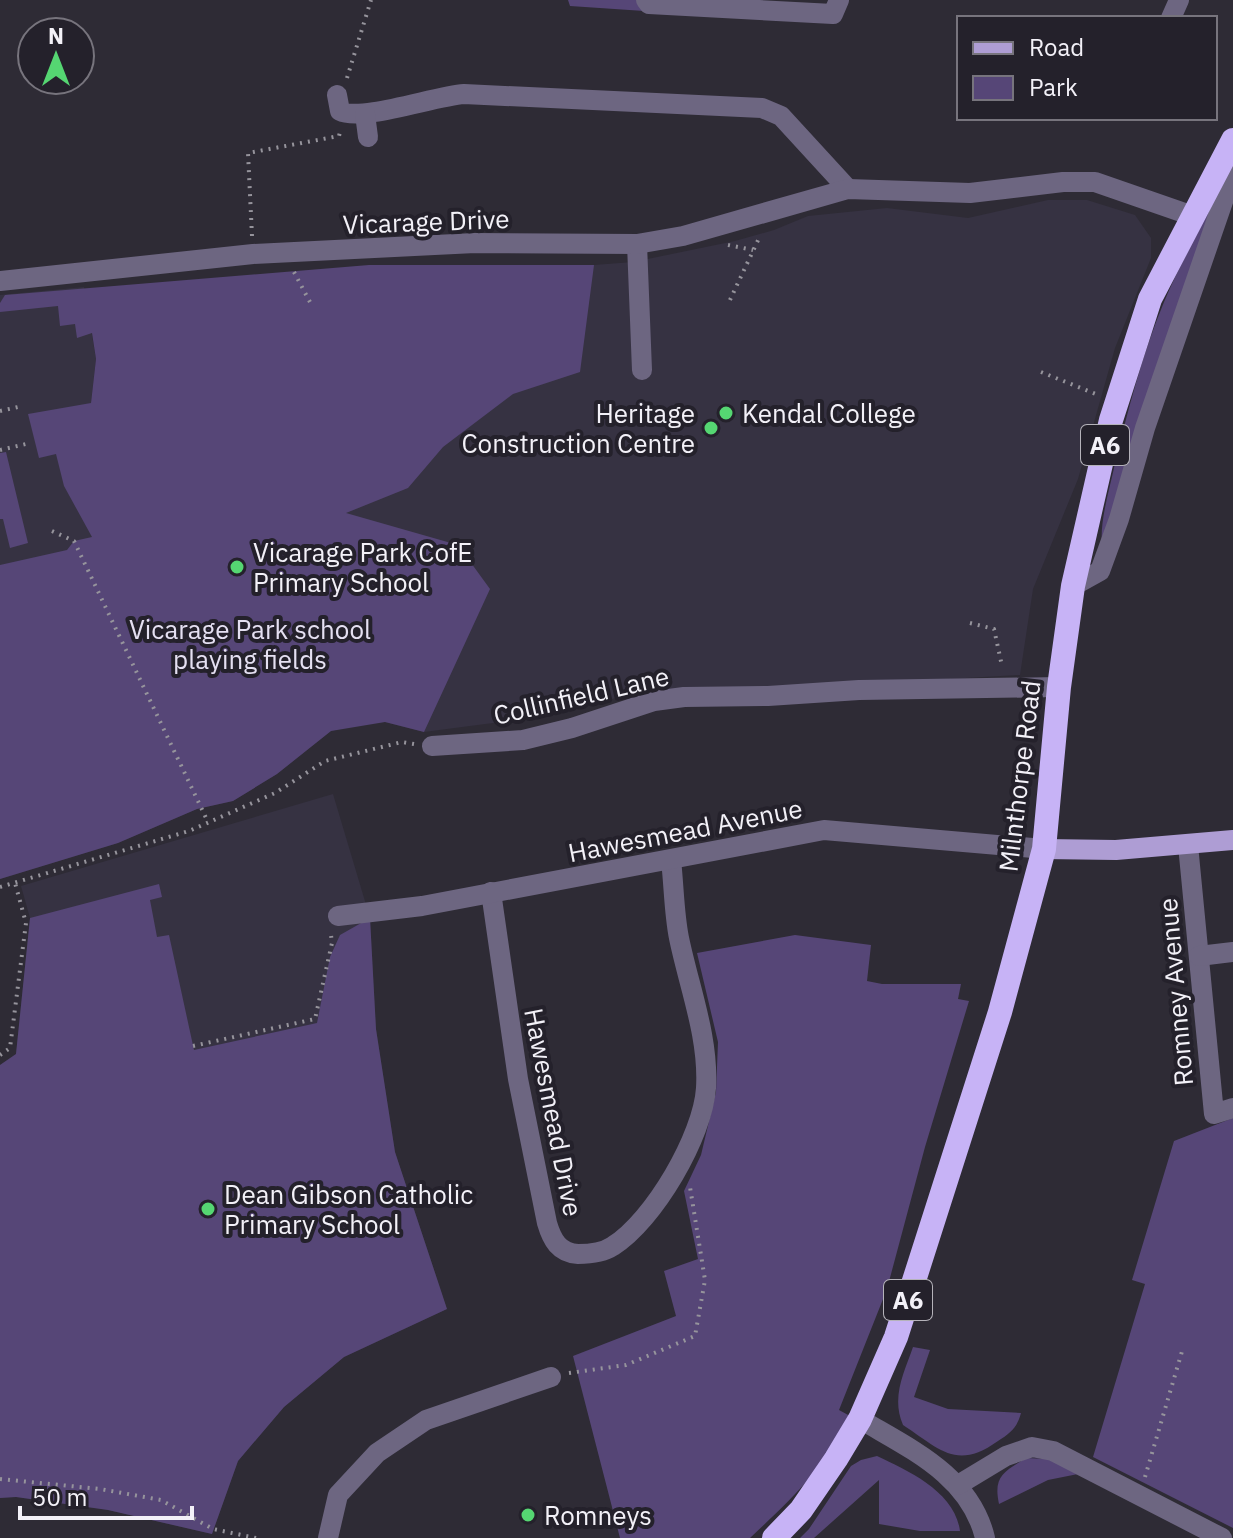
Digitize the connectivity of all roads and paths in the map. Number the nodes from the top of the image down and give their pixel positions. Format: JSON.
{"nodes":[{"id":1,"x":371,"y":0,"type":"edge"},
{"id":2,"x":646,"y":0,"type":"edge"},
{"id":3,"x":839,"y":0,"type":"edge"},
{"id":4,"x":340,"y":91,"type":"joint"},
{"id":5,"x":365,"y":114,"type":"junction"},
{"id":6,"x":343,"y":123,"type":"dead end"},
{"id":7,"x":368,"y":137,"type":"dead end"},
{"id":8,"x":1229,"y":146,"type":"edge"},
{"id":9,"x":848,"y":189,"type":"junction"},
{"id":10,"x":1193,"y":216,"type":"junction"},
{"id":11,"x":252,"y":239,"type":"dead end"},
{"id":12,"x":758,"y":239,"type":"dead end"},
{"id":13,"x":637,"y":244,"type":"junction"},
{"id":14,"x":283,"y":252,"type":"junction"},
{"id":15,"x":0,"y":281,"type":"edge"},
{"id":16,"x":730,"y":300,"type":"dead end"},
{"id":17,"x":311,"y":304,"type":"dead end"},
{"id":18,"x":642,"y":370,"type":"dead end"},
{"id":19,"x":1041,"y":372,"type":"dead end"},
{"id":20,"x":1116,"y":403,"type":"junction"},
{"id":21,"x":18,"y":407,"type":"dead end"},
{"id":22,"x":0,"y":411,"type":"edge"},
{"id":23,"x":26,"y":444,"type":"dead end"},
{"id":24,"x":0,"y":450,"type":"edge"},
{"id":25,"x":52,"y":531,"type":"dead end"},
{"id":26,"x":1073,"y":586,"type":"junction"},
{"id":27,"x":970,"y":623,"type":"dead end"},
{"id":28,"x":1059,"y":687,"type":"junction"},
{"id":29,"x":1007,"y":688,"type":"junction"},
{"id":30,"x":432,"y":746,"type":"joint"},
{"id":31,"x":208,"y":822,"type":"junction"},
{"id":32,"x":1233,"y":840,"type":"edge"},
{"id":33,"x":1188,"y":845,"type":"junction"},
{"id":34,"x":1044,"y":849,"type":"junction"},
{"id":35,"x":671,"y":860,"type":"junction"},
{"id":36,"x":15,"y":883,"type":"junction"},
{"id":37,"x":0,"y":887,"type":"edge"},
{"id":38,"x":491,"y":892,"type":"junction"},
{"id":39,"x":334,"y":922,"type":"joint"},
{"id":40,"x":1233,"y":952,"type":"edge"},
{"id":41,"x":1199,"y":956,"type":"junction"},
{"id":42,"x":193,"y":1046,"type":"dead end"},
{"id":43,"x":0,"y":1055,"type":"edge"},
{"id":44,"x":1233,"y":1108,"type":"edge"},
{"id":45,"x":678,"y":1169,"type":"junction"},
{"id":46,"x":1183,"y":1348,"type":"dead end"},
{"id":47,"x":551,"y":1377,"type":"joint"},
{"id":48,"x":860,"y":1419,"type":"junction"},
{"id":49,"x":0,"y":1479,"type":"edge"},
{"id":50,"x":958,"y":1485,"type":"junction"},
{"id":51,"x":1139,"y":1494,"type":"junction"},
{"id":52,"x":256,"y":1538,"type":"edge"},
{"id":53,"x":328,"y":1538,"type":"edge"},
{"id":54,"x":774,"y":1538,"type":"edge"},
{"id":55,"x":985,"y":1538,"type":"edge"},
{"id":56,"x":1222,"y":1538,"type":"edge"}],
"edges":[{"from":1,"to":4,"type":"path"},
{"from":2,"to":3,"type":"street"},
{"from":4,"to":5,"type":"street"},
{"from":5,"to":7,"type":"street"},
{"from":5,"to":9,"type":"street"},
{"from":6,"to":11,"type":"path"},
{"from":8,"to":10,"type":"highway","name":"Milnthorpe Road","number":"A6"},
{"from":8,"to":26,"type":"street"},
{"from":9,"to":10,"type":"street","name":"Vicarage Drive"},
{"from":9,"to":13,"type":"street","name":"Vicarage Drive"},
{"from":10,"to":20,"type":"highway","name":"Milnthorpe Road","number":"A6"},
{"from":12,"to":16,"type":"path"},
{"from":13,"to":14,"type":"street","name":"Vicarage Drive"},
{"from":13,"to":18,"type":"street"},
{"from":14,"to":15,"type":"street","name":"Vicarage Drive"},
{"from":14,"to":17,"type":"path"},
{"from":19,"to":20,"type":"path"},
{"from":20,"to":26,"type":"highway","name":"Milnthorpe Road","number":"A6"},
{"from":21,"to":22,"type":"path"},
{"from":23,"to":24,"type":"path"},
{"from":25,"to":31,"type":"path"},
{"from":26,"to":28,"type":"highway","name":"Milnthorpe Road","number":"A6"},
{"from":27,"to":29,"type":"path"},
{"from":28,"to":29,"type":"street","name":"Collinfield Lane"},
{"from":28,"to":34,"type":"highway","name":"Milnthorpe Road","number":"A6"},
{"from":29,"to":30,"type":"street","name":"Collinfield Lane"},
{"from":30,"to":31,"type":"path"},
{"from":31,"to":36,"type":"path"},
{"from":32,"to":33,"type":"main road"},
{"from":33,"to":34,"type":"main road"},
{"from":33,"to":41,"type":"street","name":"Romney Avenue"},
{"from":34,"to":35,"type":"street","name":"Hawesmead Avenue"},
{"from":34,"to":48,"type":"highway","name":"Milnthorpe Road","number":"A6"},
{"from":35,"to":38,"type":"street","name":"Hawesmead Avenue"},
{"from":35,"to":45,"type":"street","name":"Hawesmead Drive"},
{"from":36,"to":37,"type":"path"},
{"from":36,"to":43,"type":"path"},
{"from":38,"to":39,"type":"street","name":"Hawesmead Avenue"},
{"from":38,"to":45,"type":"street","name":"Hawesmead Drive"},
{"from":39,"to":42,"type":"path"},
{"from":40,"to":41,"type":"street"},
{"from":41,"to":44,"type":"street","name":"Romney Avenue"},
{"from":45,"to":47,"type":"path"},
{"from":46,"to":51,"type":"path"},
{"from":47,"to":53,"type":"street"},
{"from":48,"to":50,"type":"street"},
{"from":48,"to":54,"type":"highway","name":"Milnthorpe Road","number":"A6"},
{"from":49,"to":52,"type":"path"},
{"from":50,"to":51,"type":"street"},
{"from":50,"to":55,"type":"street"},
{"from":51,"to":56,"type":"street"}]}
